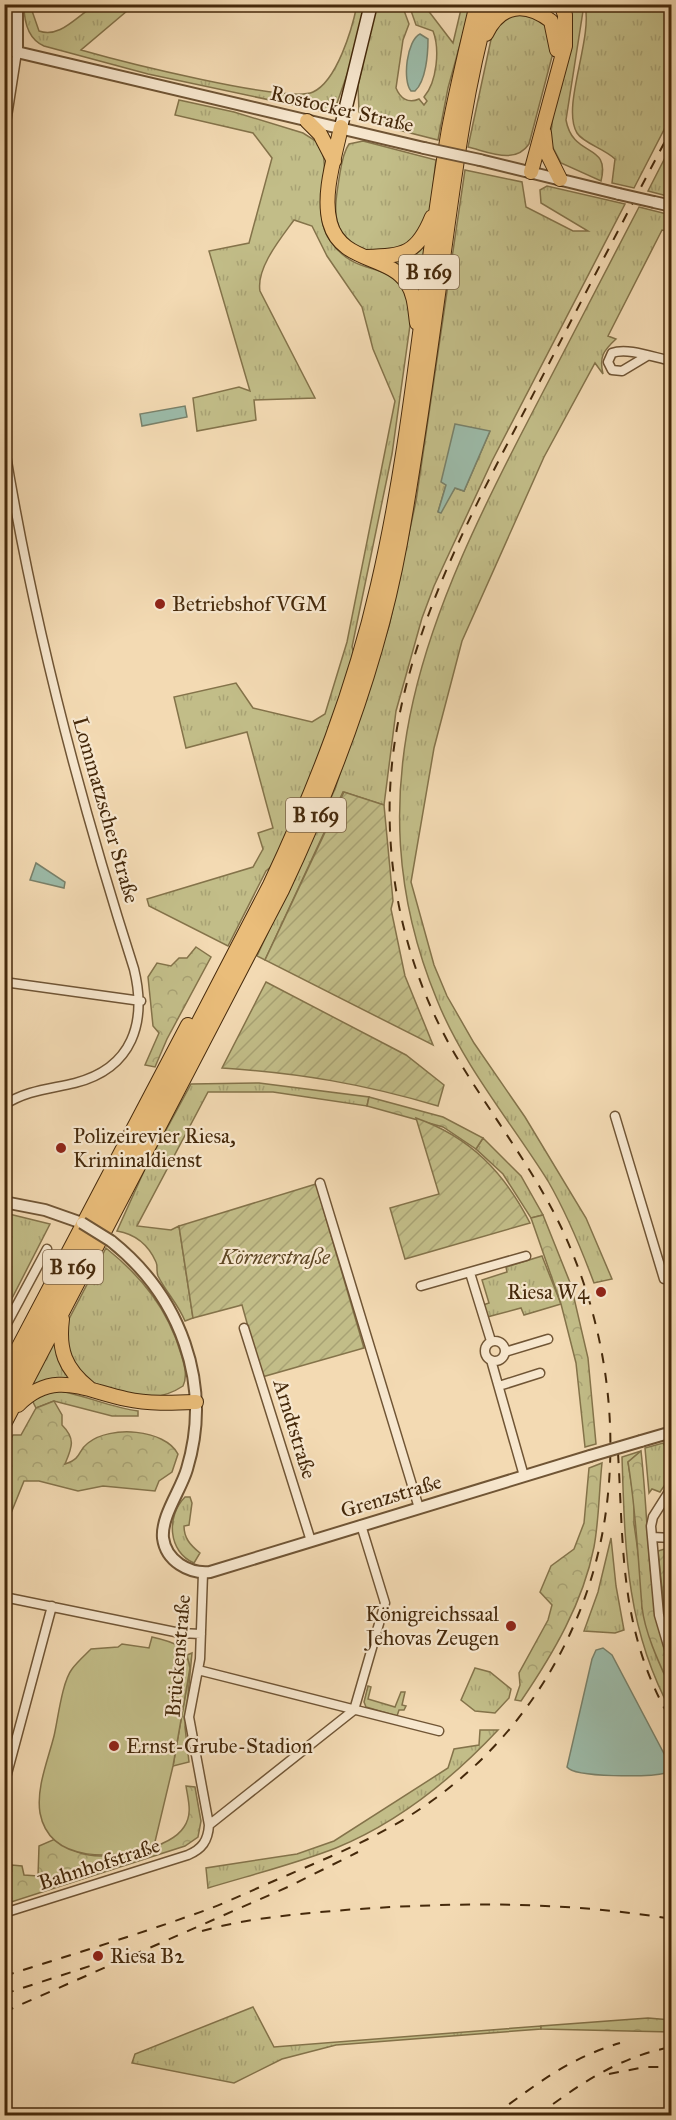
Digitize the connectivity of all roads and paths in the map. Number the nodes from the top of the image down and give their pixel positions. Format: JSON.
{"nodes":[{"id":1,"x":17,"y":4,"type":"edge"},
{"id":2,"x":371,"y":4,"type":"edge"},
{"id":3,"x":477,"y":4,"type":"edge"},
{"id":4,"x":489,"y":4,"type":"edge"},
{"id":5,"x":561,"y":4,"type":"edge"},
{"id":6,"x":4,"y":49,"type":"edge"},
{"id":7,"x":17,"y":52,"type":"junction"},
{"id":8,"x":475,"y":61,"type":"junction"},
{"id":9,"x":555,"y":74,"type":"junction"},
{"id":10,"x":307,"y":121,"type":"junction"},
{"id":11,"x":544,"y":124,"type":"junction"},
{"id":12,"x":341,"y":128,"type":"junction"},
{"id":13,"x":4,"y":136,"type":"edge"},
{"id":14,"x":334,"y":161,"type":"junction"},
{"id":15,"x":531,"y":172,"type":"junction"},
{"id":16,"x":560,"y":179,"type":"junction"},
{"id":17,"x":439,"y":202,"type":"junction"},
{"id":18,"x":672,"y":206,"type":"edge"},
{"id":19,"x":360,"y":257,"type":"junction"},
{"id":20,"x":419,"y":343,"type":"junction"},
{"id":21,"x":647,"y":356,"type":"dead end"},
{"id":22,"x":672,"y":361,"type":"edge"},
{"id":23,"x":4,"y":443,"type":"edge"},
{"id":24,"x":4,"y":982,"type":"edge"},
{"id":25,"x":141,"y":1001,"type":"junction"},
{"id":26,"x":210,"y":1002,"type":"junction"},
{"id":27,"x":4,"y":1104,"type":"edge"},
{"id":28,"x":615,"y":1116,"type":"dead end"},
{"id":29,"x":320,"y":1183,"type":"dead end"},
{"id":30,"x":4,"y":1202,"type":"edge"},
{"id":31,"x":82,"y":1223,"type":"junction"},
{"id":32,"x":47,"y":1249,"type":"dead end"},
{"id":33,"x":526,"y":1257,"type":"dead end"},
{"id":34,"x":470,"y":1273,"type":"junction"},
{"id":35,"x":672,"y":1276,"type":"edge"},
{"id":36,"x":421,"y":1286,"type":"dead end"},
{"id":37,"x":63,"y":1313,"type":"junction"},
{"id":38,"x":244,"y":1328,"type":"dead end"},
{"id":39,"x":4,"y":1329,"type":"edge"},
{"id":40,"x":548,"y":1339,"type":"dead end"},
{"id":41,"x":490,"y":1341,"type":"junction"},
{"id":42,"x":506,"y":1352,"type":"junction"},
{"id":43,"x":491,"y":1360,"type":"junction"},
{"id":44,"x":540,"y":1373,"type":"dead end"},
{"id":45,"x":4,"y":1375,"type":"edge"},
{"id":46,"x":499,"y":1386,"type":"junction"},
{"id":47,"x":89,"y":1388,"type":"junction"},
{"id":48,"x":4,"y":1398,"type":"edge"},
{"id":49,"x":195,"y":1402,"type":"junction"},
{"id":50,"x":7,"y":1418,"type":"edge"},
{"id":51,"x":670,"y":1433,"type":"edge"},
{"id":52,"x":672,"y":1446,"type":"edge"},
{"id":53,"x":524,"y":1476,"type":"junction"},
{"id":54,"x":672,"y":1487,"type":"edge"},
{"id":55,"x":419,"y":1508,"type":"junction"},
{"id":56,"x":361,"y":1526,"type":"junction"},
{"id":57,"x":652,"y":1538,"type":"junction"},
{"id":58,"x":672,"y":1538,"type":"edge"},
{"id":59,"x":311,"y":1541,"type":"junction"},
{"id":60,"x":203,"y":1573,"type":"junction"},
{"id":61,"x":4,"y":1597,"type":"edge"},
{"id":62,"x":51,"y":1606,"type":"junction"},
{"id":63,"x":201,"y":1634,"type":"junction"},
{"id":64,"x":672,"y":1659,"type":"edge"},
{"id":65,"x":198,"y":1670,"type":"junction"},
{"id":66,"x":354,"y":1710,"type":"junction"},
{"id":67,"x":439,"y":1731,"type":"dead end"},
{"id":68,"x":4,"y":1785,"type":"edge"},
{"id":69,"x":209,"y":1825,"type":"junction"},
{"id":70,"x":202,"y":1847,"type":"joint"},
{"id":71,"x":4,"y":1913,"type":"edge"}],
"edges":[{"from":1,"to":7,"type":"street"},
{"from":2,"to":12,"type":"main road"},
{"from":3,"to":17,"type":"highway","number":"B 169"},
{"from":4,"to":8,"type":"highway","number":"B 169"},
{"from":5,"to":9,"type":"highway"},
{"from":6,"to":7,"type":"street","name":"Rostocker Straße"},
{"from":7,"to":10,"type":"street","name":"Rostocker Straße"},
{"from":7,"to":13,"type":"street"},
{"from":8,"to":9,"type":"highway"},
{"from":8,"to":37,"type":"highway","number":"B 169"},
{"from":9,"to":11,"type":"highway"},
{"from":10,"to":12,"type":"street","name":"Rostocker Straße"},
{"from":10,"to":14,"type":"highway"},
{"from":11,"to":15,"type":"highway"},
{"from":11,"to":16,"type":"highway"},
{"from":12,"to":14,"type":"highway"},
{"from":12,"to":15,"type":"street","name":"Rostocker Straße","bridge":true},
{"from":14,"to":19,"type":"highway"},
{"from":15,"to":16,"type":"street","name":"Rostocker Straße"},
{"from":16,"to":18,"type":"street","name":"Rostocker Straße","bridge":true},
{"from":17,"to":19,"type":"highway"},
{"from":17,"to":20,"type":"highway","number":"B 169"},
{"from":19,"to":20,"type":"highway"},
{"from":20,"to":26,"type":"highway","number":"B 169"},
{"from":21,"to":22,"type":"street"},
{"from":23,"to":25,"type":"street","name":"Lommatzscher Straße"},
{"from":24,"to":25,"type":"street"},
{"from":25,"to":27,"type":"street","name":"Lommatzscher Straße"},
{"from":26,"to":31,"type":"highway"},
{"from":26,"to":48,"type":"highway","number":"B 169"},
{"from":28,"to":35,"type":"street"},
{"from":29,"to":55,"type":"street"},
{"from":30,"to":31,"type":"street"},
{"from":31,"to":45,"type":"highway"},
{"from":31,"to":49,"type":"street","bridge":true},
{"from":32,"to":39,"type":"street"},
{"from":33,"to":34,"type":"street"},
{"from":34,"to":36,"type":"street"},
{"from":34,"to":41,"type":"street"},
{"from":37,"to":47,"type":"highway"},
{"from":37,"to":50,"type":"highway","number":"B 169"},
{"from":38,"to":59,"type":"street","name":"Arndtstraße"},
{"from":40,"to":42,"type":"street"},
{"from":41,"to":42,"type":"street"},
{"from":41,"to":43,"type":"street"},
{"from":42,"to":43,"type":"street"},
{"from":43,"to":46,"type":"street"},
{"from":44,"to":46,"type":"street"},
{"from":46,"to":53,"type":"street"},
{"from":47,"to":49,"type":"highway"},
{"from":47,"to":50,"type":"highway"},
{"from":49,"to":60,"type":"street"},
{"from":51,"to":52,"type":"street"},
{"from":51,"to":53,"type":"street","name":"Grenzstraße","bridge":true},
{"from":53,"to":55,"type":"street","name":"Grenzstraße"},
{"from":54,"to":57,"type":"street"},
{"from":55,"to":56,"type":"street","name":"Grenzstraße"},
{"from":56,"to":59,"type":"street","name":"Grenzstraße"},
{"from":56,"to":66,"type":"street"},
{"from":57,"to":58,"type":"street"},
{"from":57,"to":64,"type":"street"},
{"from":59,"to":60,"type":"street","name":"Grenzstraße"},
{"from":60,"to":63,"type":"street","name":"Brückenstraße"},
{"from":61,"to":62,"type":"street"},
{"from":62,"to":63,"type":"street"},
{"from":62,"to":68,"type":"street"},
{"from":63,"to":65,"type":"street","name":"Brückenstraße"},
{"from":65,"to":66,"type":"street"},
{"from":65,"to":69,"type":"street","name":"Brückenstraße"},
{"from":66,"to":67,"type":"street"},
{"from":66,"to":69,"type":"street"},
{"from":69,"to":70,"type":"street","name":"Brückenstraße"},
{"from":70,"to":71,"type":"street","name":"Bahnhofstraße"}]}
